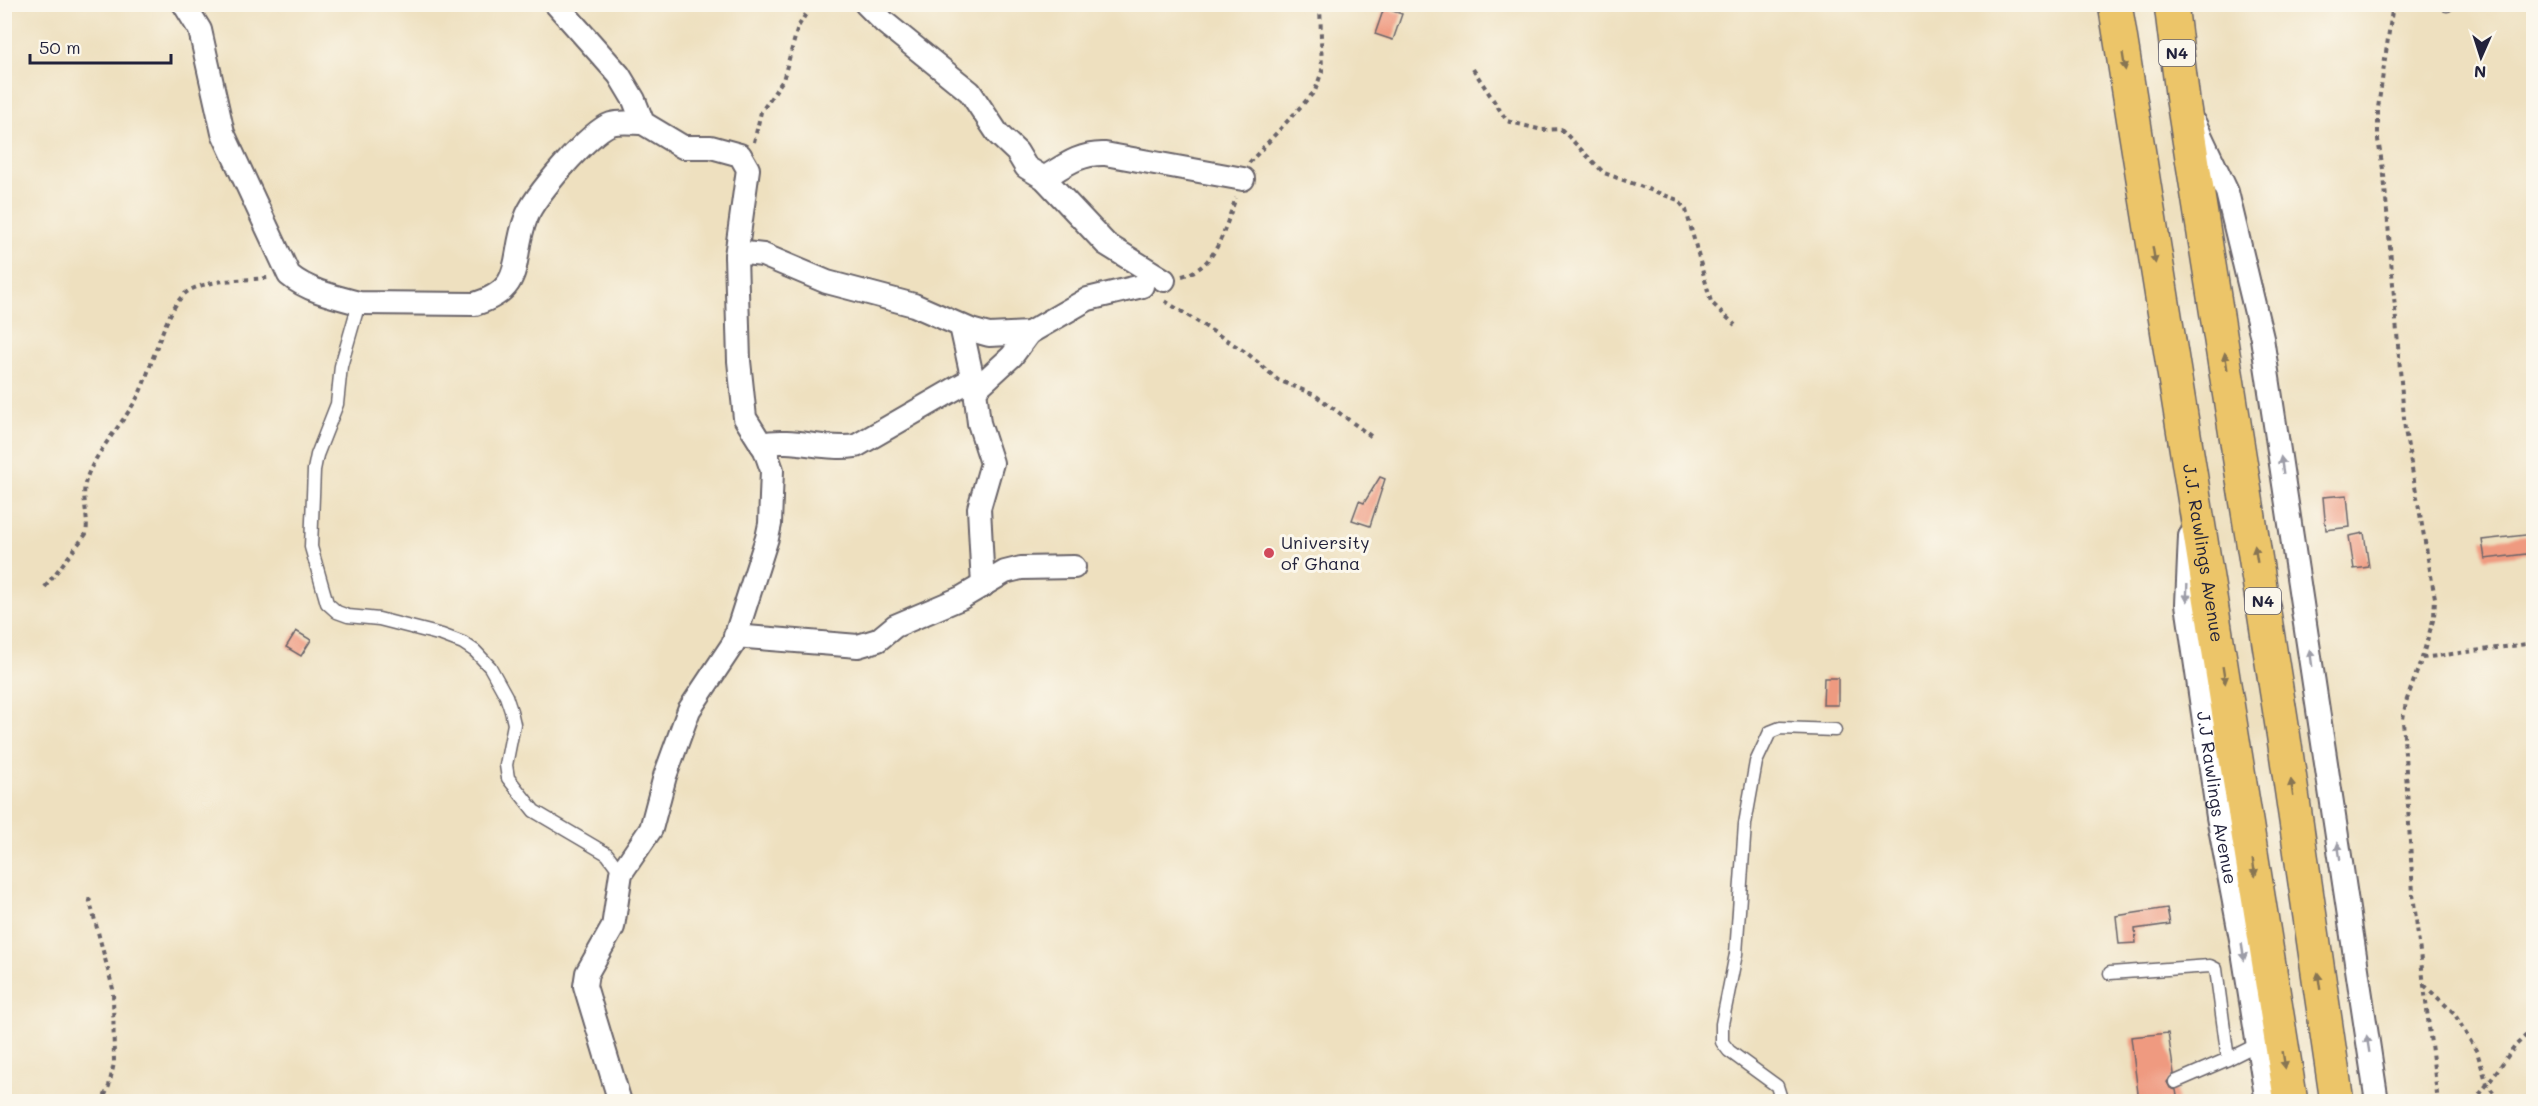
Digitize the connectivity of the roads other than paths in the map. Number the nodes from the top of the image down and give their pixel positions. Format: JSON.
{"nodes":[{"id":1,"x":184,"y":4,"type":"edge"},
{"id":2,"x":556,"y":4,"type":"edge"},
{"id":3,"x":867,"y":4,"type":"edge"},
{"id":4,"x":2115,"y":4,"type":"edge"},
{"id":5,"x":2171,"y":4,"type":"edge"},
{"id":6,"x":2183,"y":101,"type":"junction"},
{"id":7,"x":643,"y":123,"type":"junction"},
{"id":8,"x":1044,"y":178,"type":"junction"},
{"id":9,"x":1243,"y":179,"type":"dead end"},
{"id":10,"x":736,"y":255,"type":"junction"},
{"id":11,"x":1164,"y":280,"type":"dead end"},
{"id":12,"x":1142,"y":286,"type":"road end"},
{"id":13,"x":359,"y":303,"type":"junction"},
{"id":14,"x":961,"y":326,"type":"junction"},
{"id":15,"x":1029,"y":333,"type":"junction"},
{"id":16,"x":974,"y":385,"type":"junction"},
{"id":17,"x":761,"y":444,"type":"junction"},
{"id":18,"x":2193,"y":493,"type":"junction"},
{"id":19,"x":1074,"y":567,"type":"dead end"},
{"id":20,"x":983,"y":586,"type":"junction"},
{"id":21,"x":735,"y":636,"type":"junction"},
{"id":22,"x":1835,"y":730,"type":"dead end"},
{"id":23,"x":621,"y":873,"type":"junction"},
{"id":24,"x":2110,"y":973,"type":"dead end"},
{"id":25,"x":2258,"y":1044,"type":"junction"},
{"id":26,"x":2228,"y":1059,"type":"junction"},
{"id":27,"x":2175,"y":1082,"type":"dead end"},
{"id":28,"x":620,"y":1101,"type":"edge"},
{"id":29,"x":1782,"y":1101,"type":"edge"},
{"id":30,"x":2267,"y":1101,"type":"edge"},
{"id":31,"x":2291,"y":1101,"type":"edge"},
{"id":32,"x":2337,"y":1101,"type":"edge"},
{"id":33,"x":2378,"y":1101,"type":"edge"}],
"edges":[{"from":1,"to":13,"type":"street"},
{"from":2,"to":7,"type":"street"},
{"from":3,"to":8,"type":"street"},
{"from":4,"to":18,"type":"highway","name":"J.J. Rawlings Avenue","one_way":true},
{"from":5,"to":6,"type":"highway","number":"N4"},
{"from":32,"to":6,"type":"highway","number":"N4","one_way":true},
{"from":33,"to":6,"type":"street","one_way":true},
{"from":7,"to":10,"type":"street"},
{"from":7,"to":13,"type":"street"},
{"from":8,"to":9,"type":"street"},
{"from":8,"to":11,"type":"street"},
{"from":10,"to":14,"type":"street"},
{"from":10,"to":17,"type":"street"},
{"from":12,"to":15,"type":"street"},
{"from":13,"to":23,"type":"lane"},
{"from":14,"to":15,"type":"street"},
{"from":14,"to":16,"type":"street"},
{"from":15,"to":16,"type":"street"},
{"from":16,"to":17,"type":"street"},
{"from":16,"to":20,"type":"street"},
{"from":17,"to":21,"type":"street"},
{"from":18,"to":25,"type":"street","name":"J.J Rawlings Avenue","one_way":true},
{"from":18,"to":31,"type":"highway","name":"J.J. Rawlings Avenue","one_way":true},
{"from":19,"to":20,"type":"street"},
{"from":20,"to":21,"type":"street"},
{"from":21,"to":23,"type":"street"},
{"from":22,"to":29,"type":"lane"},
{"from":23,"to":28,"type":"street"},
{"from":24,"to":26,"type":"lane"},
{"from":25,"to":26,"type":"lane"},
{"from":25,"to":30,"type":"street","name":"J.J Rawlings Avenue"},
{"from":26,"to":27,"type":"lane"}]}
